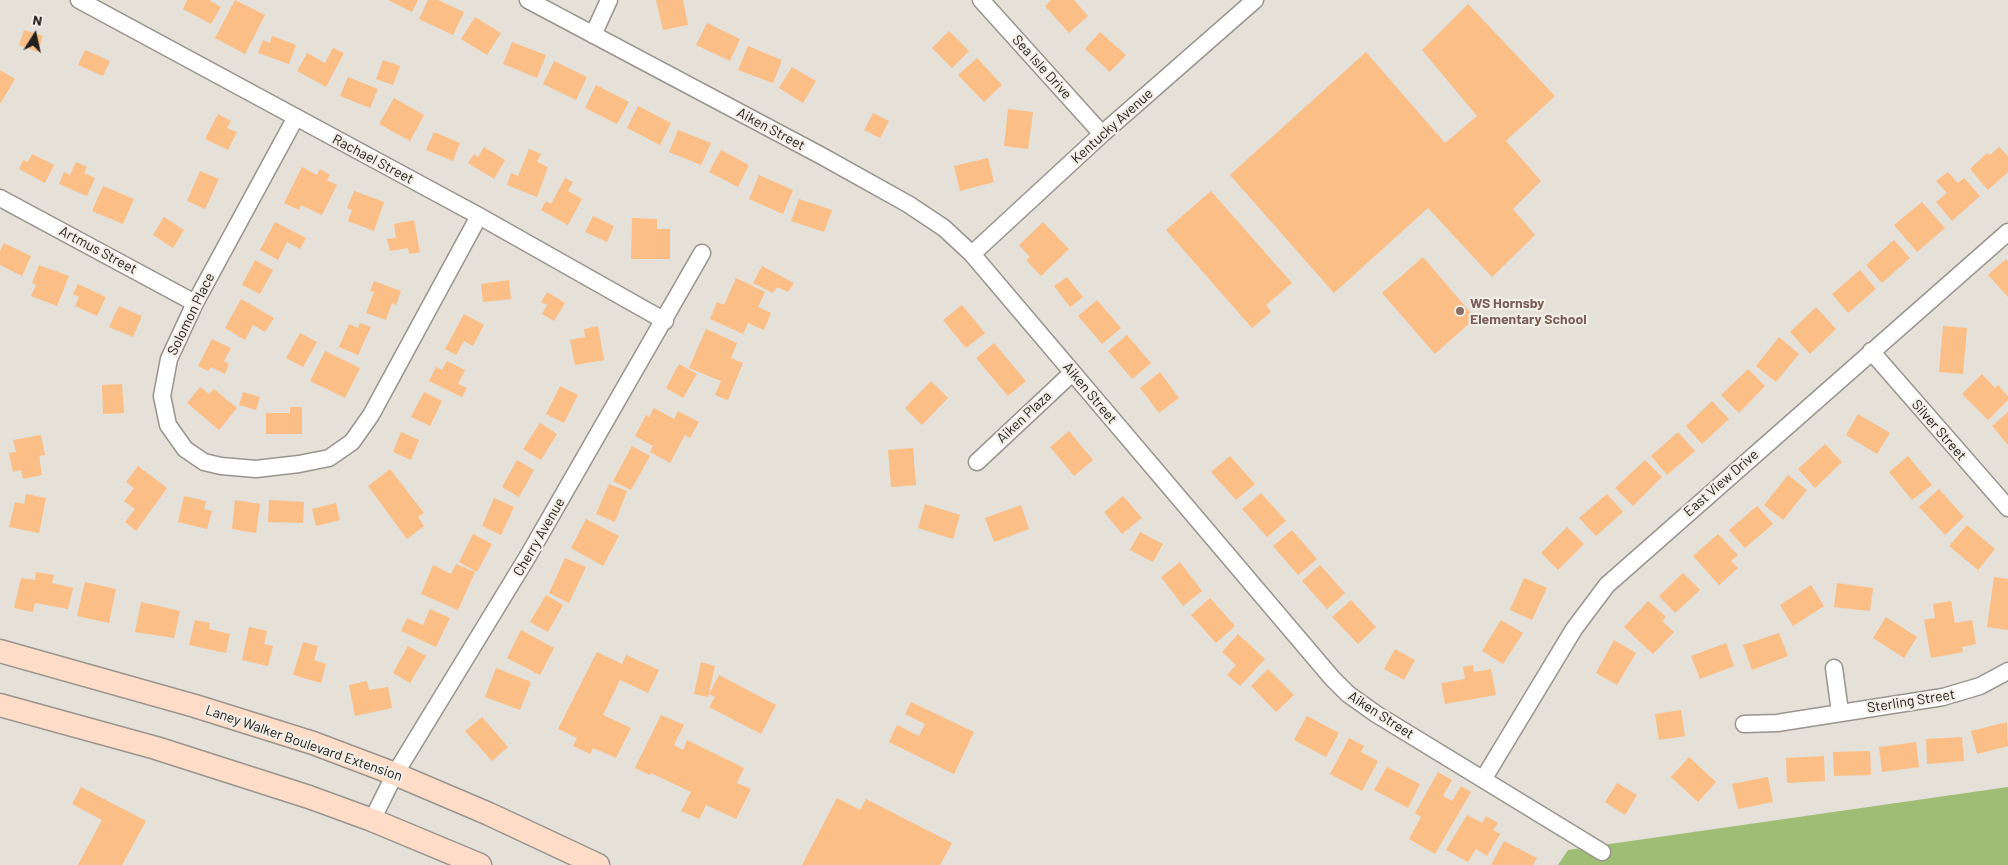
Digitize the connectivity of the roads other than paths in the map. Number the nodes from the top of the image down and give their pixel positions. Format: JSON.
{"nodes":[{"id":1,"x":79,"y":0,"type":"edge"},
{"id":2,"x":528,"y":0,"type":"edge"},
{"id":3,"x":609,"y":0,"type":"edge"},
{"id":4,"x":981,"y":0,"type":"edge"},
{"id":5,"x":1255,"y":0,"type":"edge"},
{"id":6,"x":593,"y":35,"type":"junction"},
{"id":7,"x":296,"y":117,"type":"junction"},
{"id":8,"x":1102,"y":134,"type":"junction"},
{"id":9,"x":0,"y":198,"type":"edge"},
{"id":10,"x":479,"y":216,"type":"junction"},
{"id":11,"x":2008,"y":232,"type":"edge"},
{"id":12,"x":702,"y":253,"type":"dead end"},
{"id":13,"x":972,"y":254,"type":"junction"},
{"id":14,"x":195,"y":303,"type":"junction"},
{"id":15,"x":665,"y":321,"type":"junction"},
{"id":16,"x":1871,"y":352,"type":"junction"},
{"id":17,"x":1072,"y":373,"type":"junction"},
{"id":18,"x":977,"y":462,"type":"dead end"},
{"id":19,"x":2008,"y":508,"type":"edge"},
{"id":20,"x":0,"y":651,"type":"edge"},
{"id":21,"x":1834,"y":668,"type":"dead end"},
{"id":22,"x":2008,"y":671,"type":"edge"},
{"id":23,"x":0,"y":705,"type":"edge"},
{"id":24,"x":1840,"y":712,"type":"junction"},
{"id":25,"x":1744,"y":724,"type":"dead end"},
{"id":26,"x":395,"y":774,"type":"junction"},
{"id":27,"x":1484,"y":778,"type":"junction"},
{"id":28,"x":372,"y":820,"type":"junction"},
{"id":29,"x":1602,"y":852,"type":"dead end"},
{"id":30,"x":480,"y":865,"type":"edge"},
{"id":31,"x":598,"y":865,"type":"edge"}],
"edges":[{"from":1,"to":7,"type":"street","name":"Rachael Street"},
{"from":2,"to":6,"type":"street","name":"Aiken Street"},
{"from":3,"to":6,"type":"street"},
{"from":4,"to":8,"type":"street","name":"Sea Isle Drive"},
{"from":5,"to":8,"type":"street","name":"Kentucky Avenue"},
{"from":6,"to":13,"type":"street","name":"Aiken Street"},
{"from":7,"to":10,"type":"street","name":"Rachael Street"},
{"from":7,"to":14,"type":"street","name":"Solomon Place"},
{"from":8,"to":13,"type":"street","name":"Kentucky Avenue"},
{"from":9,"to":14,"type":"street","name":"Artmus Street"},
{"from":10,"to":14,"type":"street","name":"Solomon Place"},
{"from":10,"to":15,"type":"street","name":"Rachael Street"},
{"from":11,"to":16,"type":"street","name":"East View Drive"},
{"from":12,"to":15,"type":"street","name":"Cherry Avenue"},
{"from":13,"to":17,"type":"street","name":"Aiken Street"},
{"from":15,"to":26,"type":"street","name":"Cherry Avenue"},
{"from":16,"to":19,"type":"street","name":"Silver Street"},
{"from":16,"to":27,"type":"street","name":"East View Drive"},
{"from":17,"to":18,"type":"street","name":"Aiken Plaza"},
{"from":17,"to":27,"type":"street","name":"Aiken Street"},
{"from":20,"to":26,"type":"main road","name":"Laney Walker Boulevard Extension"},
{"from":21,"to":24,"type":"street"},
{"from":22,"to":24,"type":"street","name":"Sterling Street"},
{"from":23,"to":28,"type":"main road"},
{"from":24,"to":25,"type":"street","name":"Sterling Street"},
{"from":26,"to":28,"type":"street","name":"Cherry Avenue"},
{"from":26,"to":31,"type":"main road","name":"Laney Walker Boulevard Extension"},
{"from":27,"to":29,"type":"street","name":"Aiken Street"},
{"from":28,"to":30,"type":"main road"}]}
